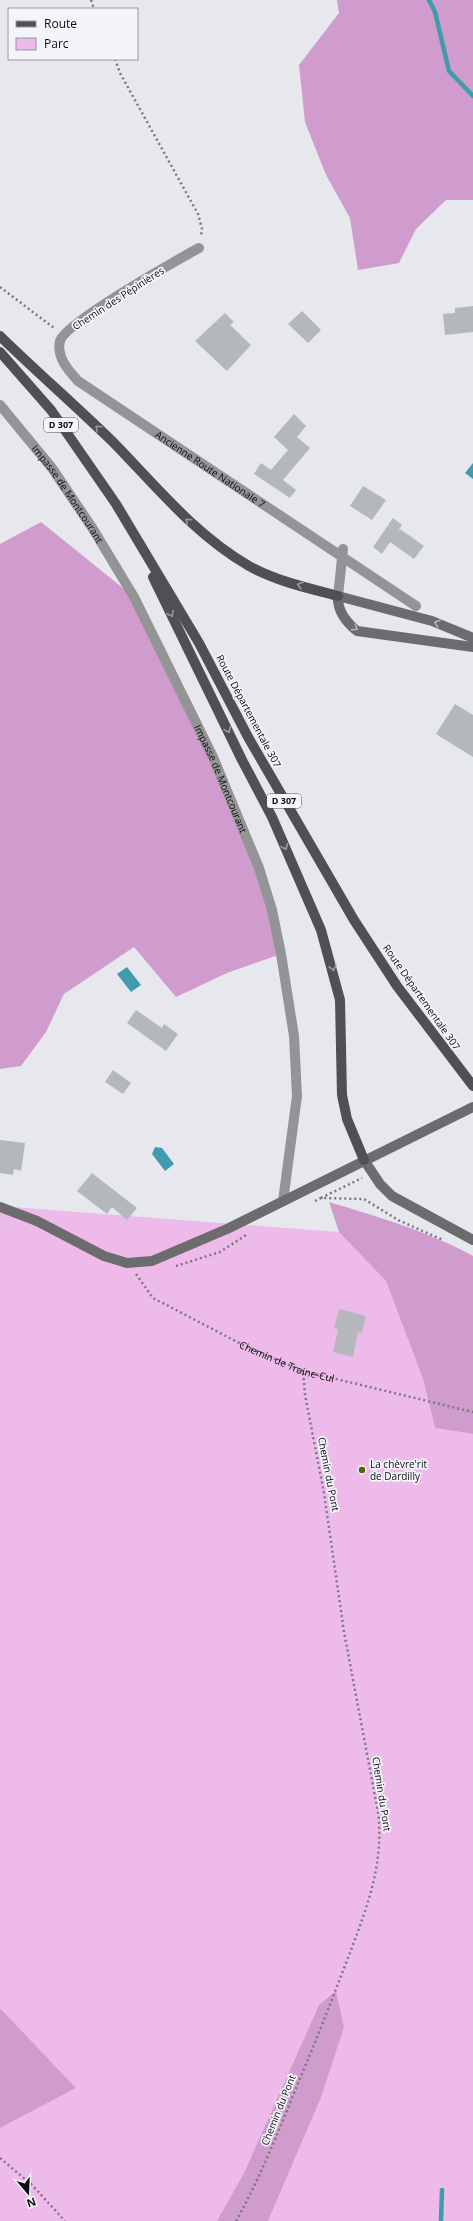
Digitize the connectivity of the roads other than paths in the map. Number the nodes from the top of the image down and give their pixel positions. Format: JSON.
{"nodes":[{"id":1,"x":198,"y":248,"type":"road end"},
{"id":2,"x":0,"y":336,"type":"edge"},
{"id":3,"x":0,"y":352,"type":"edge"},
{"id":4,"x":78,"y":381,"type":"joint"},
{"id":5,"x":0,"y":405,"type":"edge"},
{"id":6,"x":116,"y":504,"type":"junction"},
{"id":7,"x":343,"y":553,"type":"junction"},
{"id":8,"x":338,"y":596,"type":"junction"},
{"id":9,"x":416,"y":606,"type":"dead end"},
{"id":10,"x":473,"y":638,"type":"edge"},
{"id":11,"x":473,"y":647,"type":"edge"},
{"id":12,"x":473,"y":1086,"type":"edge"},
{"id":13,"x":473,"y":1107,"type":"edge"},
{"id":14,"x":364,"y":1160,"type":"junction"},
{"id":15,"x":283,"y":1201,"type":"junction"},
{"id":16,"x":0,"y":1207,"type":"edge"},
{"id":17,"x":473,"y":1240,"type":"edge"}],
"edges":[{"from":1,"to":4,"type":"street","name":"Chemin des Pépinières"},
{"from":8,"to":2,"type":"main road","one_way":true},
{"from":3,"to":6,"type":"main road","name":"Route Départementale 307","number":"D 307"},
{"from":4,"to":7,"type":"street","name":"Ancienne Route Nationale 7"},
{"from":5,"to":15,"type":"street","name":"Impasse de Montcourant"},
{"from":6,"to":12,"type":"main road","name":"Route Départementale 307","number":"D 307"},
{"from":6,"to":14,"type":"main road","one_way":true},
{"from":7,"to":8,"type":"street"},
{"from":7,"to":9,"type":"street","name":"Ancienne Route Nationale 7"},
{"from":10,"to":8,"type":"street","one_way":true},
{"from":8,"to":11,"type":"street","one_way":true},
{"from":13,"to":14,"type":"street"},
{"from":14,"to":15,"type":"street"},
{"from":14,"to":17,"type":"street"},
{"from":15,"to":16,"type":"street"}]}
